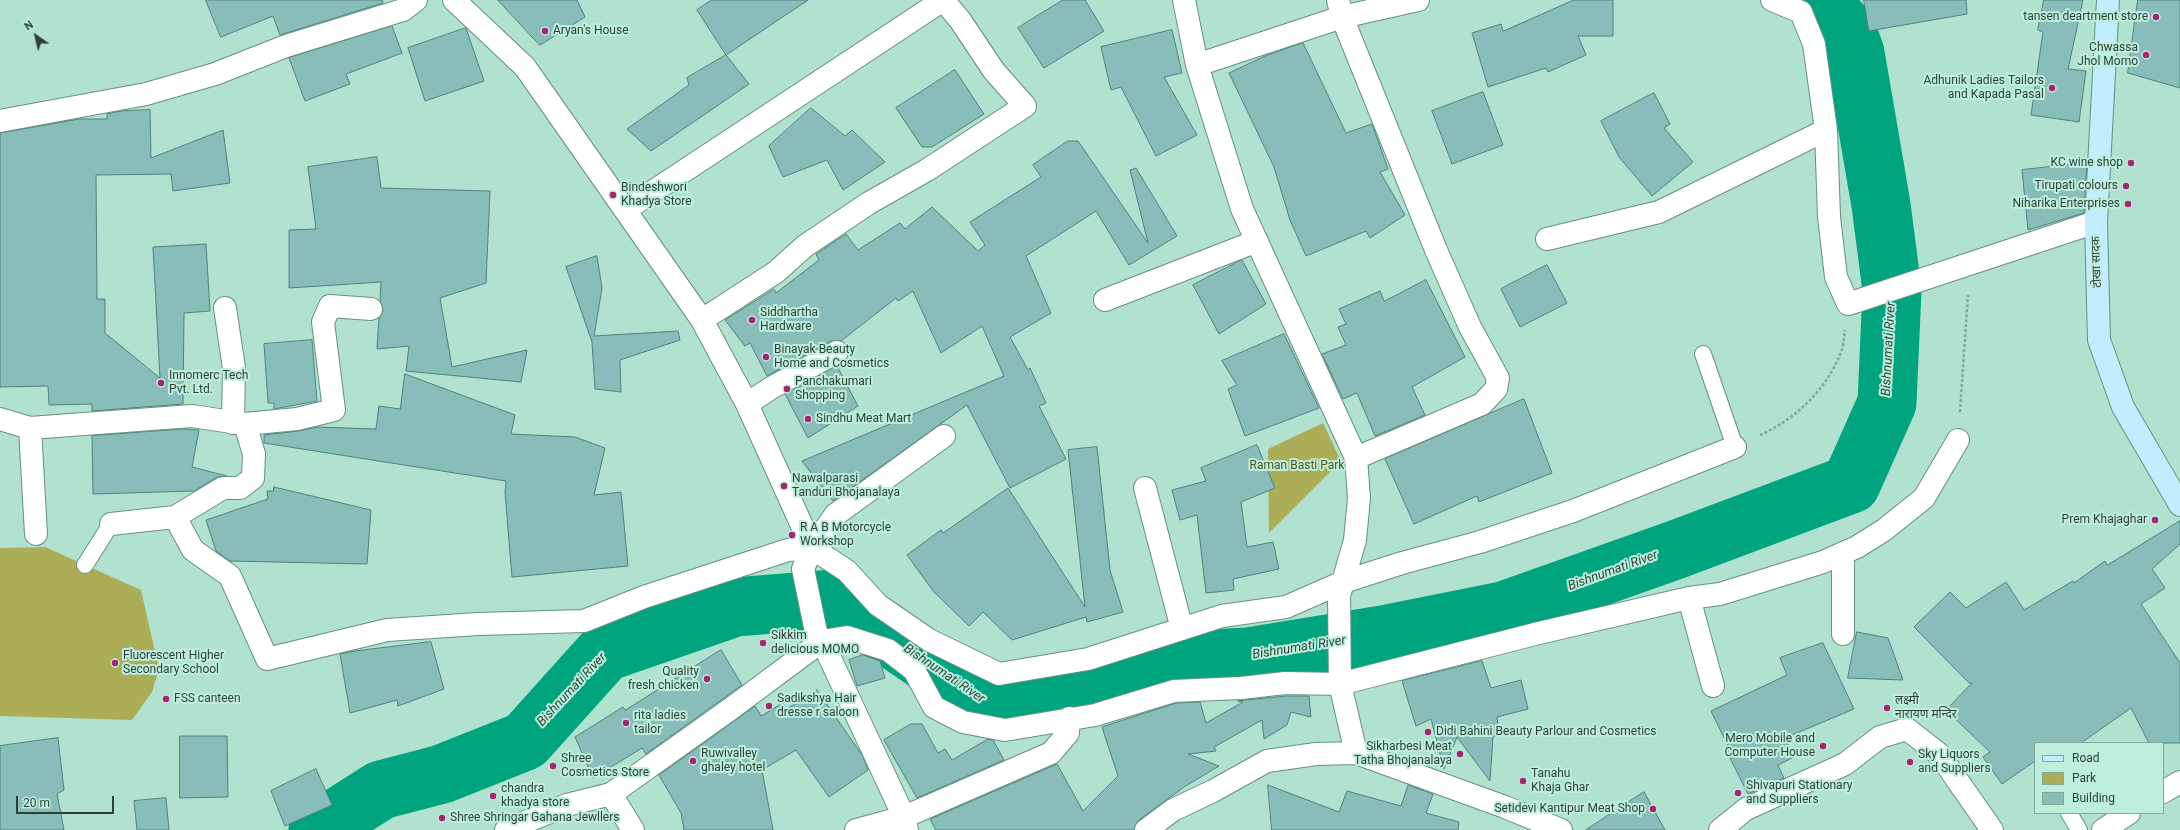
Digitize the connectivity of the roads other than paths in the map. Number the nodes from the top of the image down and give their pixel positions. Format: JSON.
{"nodes":[{"id":1,"x":416,"y":0,"type":"edge"},
{"id":2,"x":454,"y":0,"type":"edge"},
{"id":3,"x":1184,"y":0,"type":"edge"},
{"id":4,"x":1418,"y":0,"type":"edge"},
{"id":5,"x":1772,"y":0,"type":"edge"},
{"id":6,"x":2108,"y":0,"type":"edge"},
{"id":7,"x":1340,"y":8,"type":"edge"},
{"id":8,"x":1197,"y":65,"type":"junction"},
{"id":9,"x":0,"y":121,"type":"edge"},
{"id":10,"x":1826,"y":130,"type":"junction"},
{"id":11,"x":625,"y":210,"type":"junction"},
{"id":12,"x":2096,"y":222,"type":"junction"},
{"id":13,"x":1547,"y":239,"type":"dead end"},
{"id":14,"x":1258,"y":241,"type":"junction"},
{"id":15,"x":1105,"y":300,"type":"dead end"},
{"id":16,"x":225,"y":308,"type":"dead end"},
{"id":17,"x":371,"y":309,"type":"dead end"},
{"id":18,"x":702,"y":320,"type":"junction"},
{"id":19,"x":837,"y":352,"type":"dead end"},
{"id":20,"x":1703,"y":354,"type":"dead end"},
{"id":21,"x":747,"y":404,"type":"junction"},
{"id":22,"x":0,"y":419,"type":"edge"},
{"id":23,"x":239,"y":424,"type":"junction"},
{"id":24,"x":30,"y":428,"type":"junction"},
{"id":25,"x":944,"y":436,"type":"dead end"},
{"id":26,"x":1958,"y":440,"type":"road end"},
{"id":27,"x":1735,"y":447,"type":"joint"},
{"id":28,"x":1356,"y":458,"type":"junction"},
{"id":29,"x":1145,"y":488,"type":"dead end"},
{"id":30,"x":2180,"y":505,"type":"edge"},
{"id":31,"x":175,"y":517,"type":"junction"},
{"id":32,"x":111,"y":524,"type":"joint"},
{"id":33,"x":36,"y":534,"type":"dead end"},
{"id":34,"x":812,"y":548,"type":"junction"},
{"id":35,"x":1843,"y":553,"type":"junction"},
{"id":36,"x":86,"y":565,"type":"dead end"},
{"id":37,"x":1341,"y":589,"type":"junction"},
{"id":38,"x":1689,"y":598,"type":"junction"},
{"id":39,"x":1182,"y":629,"type":"junction"},
{"id":40,"x":1844,"y":634,"type":"dead end"},
{"id":41,"x":819,"y":636,"type":"junction"},
{"id":42,"x":1341,"y":676,"type":"junction"},
{"id":43,"x":1713,"y":686,"type":"dead end"},
{"id":44,"x":1069,"y":718,"type":"junction"},
{"id":45,"x":1356,"y":752,"type":"junction"},
{"id":46,"x":2180,"y":782,"type":"edge"},
{"id":47,"x":2164,"y":791,"type":"edge"},
{"id":48,"x":611,"y":794,"type":"junction"},
{"id":49,"x":2070,"y":814,"type":"edge"},
{"id":50,"x":2127,"y":814,"type":"edge"},
{"id":51,"x":905,"y":824,"type":"edge"},
{"id":52,"x":506,"y":830,"type":"edge"},
{"id":53,"x":633,"y":830,"type":"edge"},
{"id":54,"x":856,"y":830,"type":"edge"},
{"id":55,"x":1146,"y":830,"type":"edge"},
{"id":56,"x":1561,"y":830,"type":"edge"},
{"id":57,"x":1720,"y":830,"type":"edge"},
{"id":58,"x":1992,"y":830,"type":"edge"},
{"id":59,"x":2079,"y":830,"type":"edge"},
{"id":60,"x":2103,"y":830,"type":"edge"}],
"edges":[{"from":1,"to":9,"type":"street"},
{"from":2,"to":11,"type":"street"},
{"from":3,"to":8,"type":"street"},
{"from":4,"to":7,"type":"street"},
{"from":5,"to":10,"type":"street"},
{"from":6,"to":12,"type":"main road","name":"टोखा सादक"},
{"from":7,"to":8,"type":"street"},
{"from":7,"to":28,"type":"street"},
{"from":8,"to":14,"type":"street"},
{"from":10,"to":12,"type":"street"},
{"from":10,"to":13,"type":"street"},
{"from":11,"to":18,"type":"street"},
{"from":11,"to":18,"type":"street"},
{"from":12,"to":30,"type":"main road","name":"टोखा सादक"},
{"from":14,"to":15,"type":"street"},
{"from":14,"to":28,"type":"street"},
{"from":16,"to":23,"type":"street"},
{"from":17,"to":23,"type":"street"},
{"from":18,"to":21,"type":"street"},
{"from":19,"to":21,"type":"street"},
{"from":20,"to":27,"type":"lane"},
{"from":21,"to":34,"type":"street"},
{"from":22,"to":24,"type":"street"},
{"from":23,"to":24,"type":"street"},
{"from":23,"to":31,"type":"street"},
{"from":24,"to":33,"type":"street"},
{"from":25,"to":34,"type":"street"},
{"from":26,"to":35,"type":"street"},
{"from":27,"to":37,"type":"street"},
{"from":28,"to":37,"type":"street"},
{"from":29,"to":39,"type":"street"},
{"from":31,"to":32,"type":"street"},
{"from":31,"to":34,"type":"street"},
{"from":32,"to":36,"type":"lane"},
{"from":34,"to":39,"type":"street"},
{"from":34,"to":41,"type":"street"},
{"from":35,"to":38,"type":"street"},
{"from":35,"to":40,"type":"street"},
{"from":37,"to":39,"type":"street"},
{"from":37,"to":42,"type":"street"},
{"from":38,"to":42,"type":"street"},
{"from":38,"to":43,"type":"street"},
{"from":41,"to":44,"type":"street"},
{"from":41,"to":48,"type":"street"},
{"from":41,"to":51,"type":"street"},
{"from":42,"to":44,"type":"street"},
{"from":42,"to":45,"type":"street"},
{"from":44,"to":51,"type":"street"},
{"from":45,"to":55,"type":"street"},
{"from":45,"to":56,"type":"street"},
{"from":46,"to":47,"type":"street"},
{"from":48,"to":52,"type":"street"},
{"from":48,"to":53,"type":"street"},
{"from":49,"to":59,"type":"lane"},
{"from":50,"to":60,"type":"street"},
{"from":51,"to":54,"type":"street"},
{"from":57,"to":58,"type":"street"}]}
